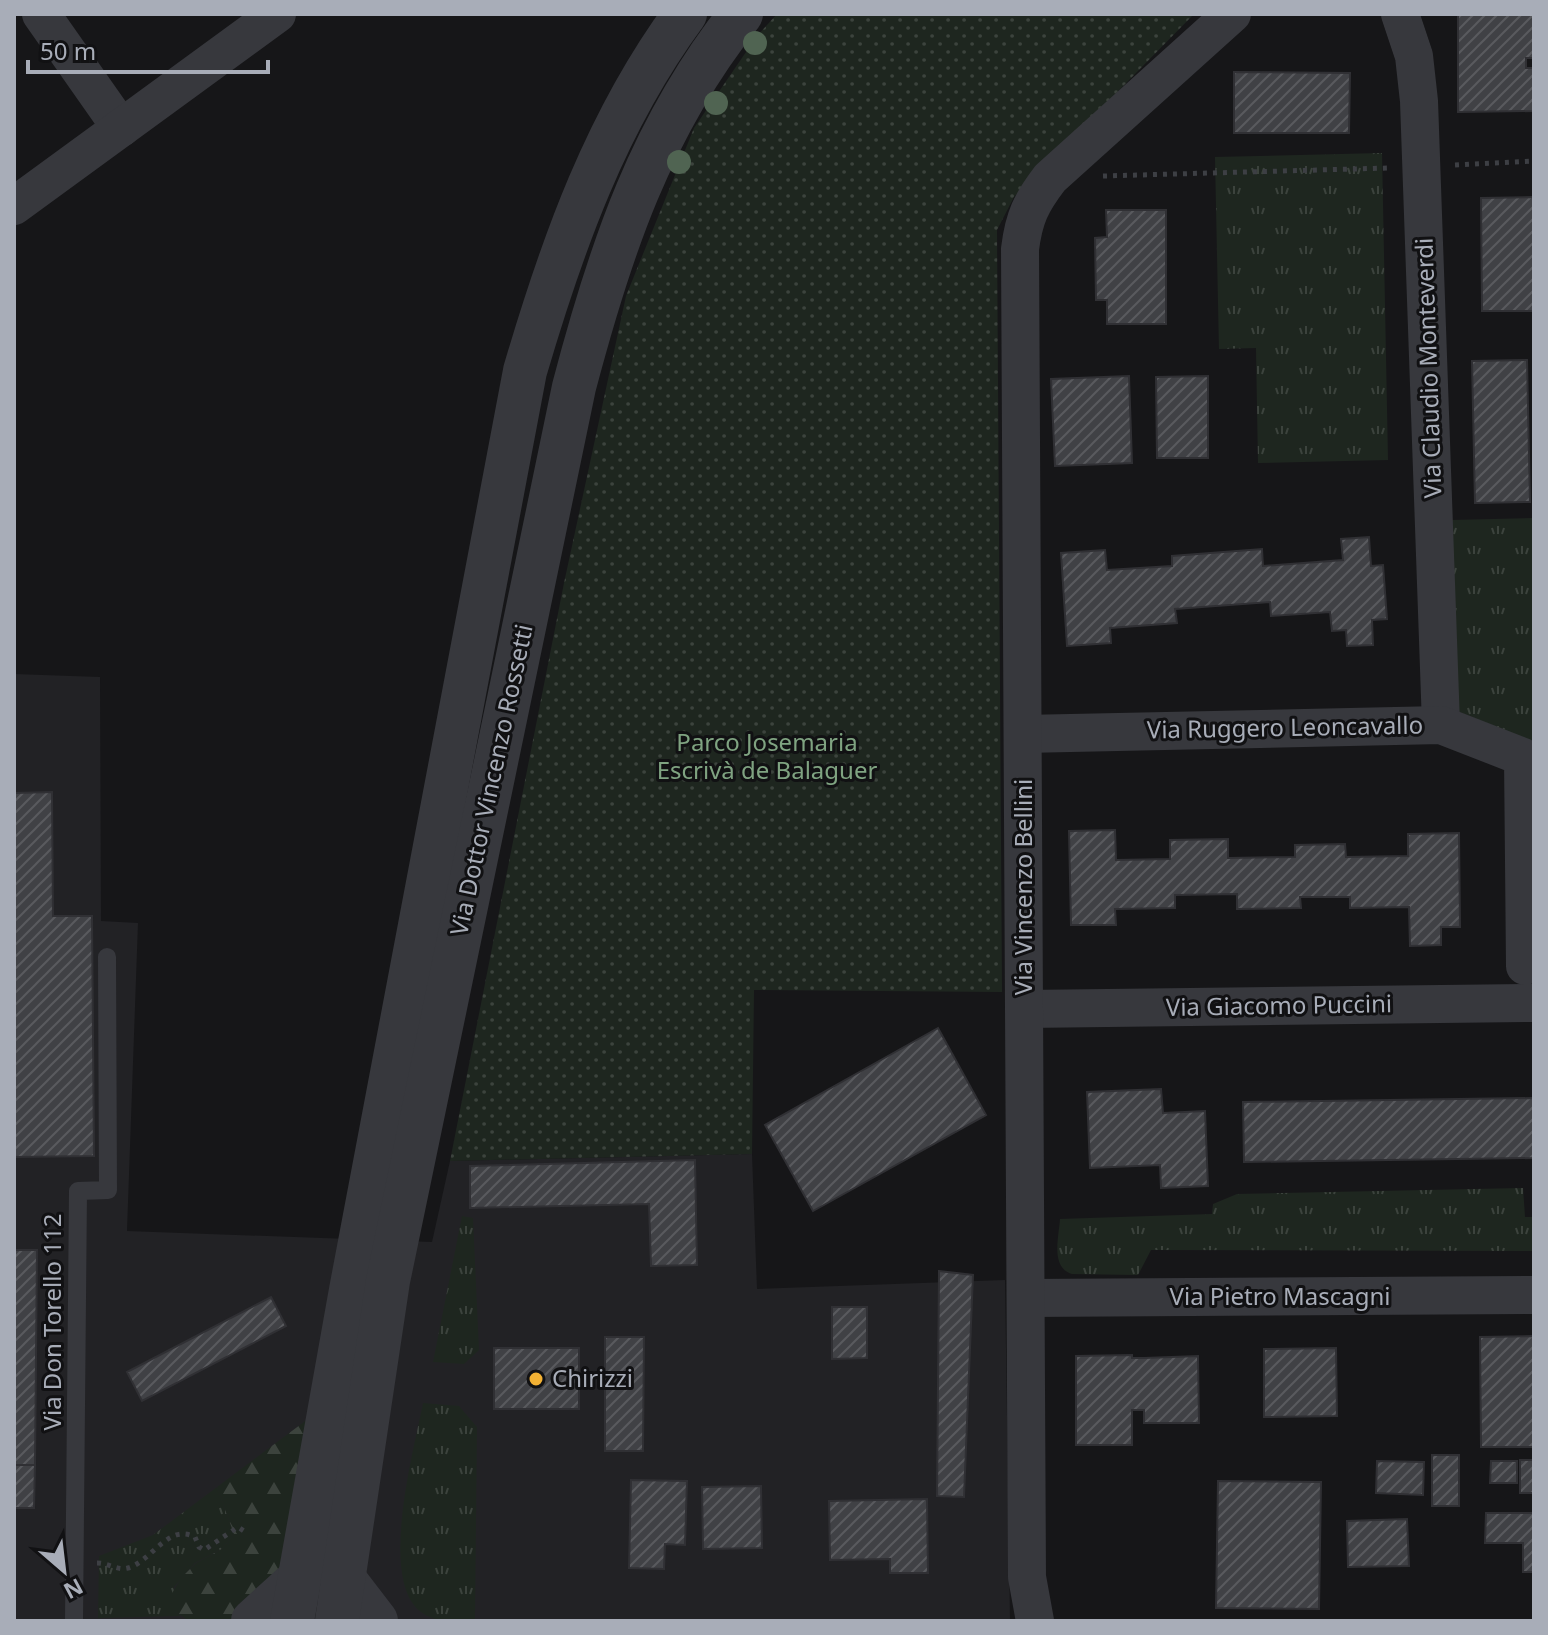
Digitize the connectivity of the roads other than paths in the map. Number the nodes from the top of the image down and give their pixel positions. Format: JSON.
{"nodes":[{"id":1,"x":41,"y":14,"type":"edge"},
{"id":2,"x":277,"y":14,"type":"edge"},
{"id":3,"x":685,"y":14,"type":"edge"},
{"id":4,"x":741,"y":14,"type":"edge"},
{"id":5,"x":1232,"y":14,"type":"edge"},
{"id":6,"x":1400,"y":14,"type":"edge"},
{"id":7,"x":121,"y":128,"type":"junction"},
{"id":8,"x":14,"y":206,"type":"edge"},
{"id":9,"x":1441,"y":725,"type":"junction"},
{"id":10,"x":1023,"y":734,"type":"junction"},
{"id":11,"x":107,"y":957,"type":"dead end"},
{"id":12,"x":1525,"y":966,"type":"dead end"},
{"id":13,"x":1534,"y":1003,"type":"edge"},
{"id":14,"x":1025,"y":1009,"type":"junction"},
{"id":15,"x":1534,"y":1295,"type":"edge"},
{"id":16,"x":1027,"y":1298,"type":"junction"},
{"id":17,"x":1027,"y":1577,"type":"junction"},
{"id":18,"x":343,"y":1578,"type":"junction"},
{"id":19,"x":294,"y":1601,"type":"edge"},
{"id":20,"x":74,"y":1621,"type":"edge"},
{"id":21,"x":253,"y":1621,"type":"edge"},
{"id":22,"x":337,"y":1621,"type":"edge"},
{"id":23,"x":376,"y":1621,"type":"edge"},
{"id":24,"x":1018,"y":1621,"type":"edge"},
{"id":25,"x":1035,"y":1621,"type":"edge"}],
"edges":[{"from":1,"to":7,"type":"street"},
{"from":2,"to":7,"type":"street"},
{"from":3,"to":19,"type":"street","name":"Via Dottor Vincenzo Rossetti"},
{"from":4,"to":18,"type":"street","name":"Via Dottor Vincenzo Rossetti"},
{"from":5,"to":10,"type":"street","name":"Via Vincenzo Bellini"},
{"from":6,"to":9,"type":"street","name":"Via Claudio Monteverdi"},
{"from":7,"to":8,"type":"street"},
{"from":9,"to":10,"type":"street","name":"Via Ruggero Leoncavallo"},
{"from":9,"to":12,"type":"street","name":"Via Ruggero Leoncavallo"},
{"from":10,"to":14,"type":"street","name":"Via Vincenzo Bellini"},
{"from":11,"to":20,"type":"lane","name":"Via Don Torello 112"},
{"from":13,"to":14,"type":"street","name":"Via Giacomo Puccini"},
{"from":14,"to":16,"type":"street","name":"Via Vincenzo Bellini"},
{"from":15,"to":16,"type":"street","name":"Via Pietro Mascagni"},
{"from":16,"to":17,"type":"street","name":"Via Vincenzo Bellini"},
{"from":17,"to":24,"type":"street","name":"Via Vincenzo Bellini"},
{"from":17,"to":25,"type":"street","name":"Via Vincenzo Bellini"},
{"from":18,"to":22,"type":"street","name":"Via Dottor Vincenzo Rossetti"},
{"from":18,"to":23,"type":"street"},
{"from":19,"to":21,"type":"street","name":"Via Dottor Vincenzo Rossetti"}]}
